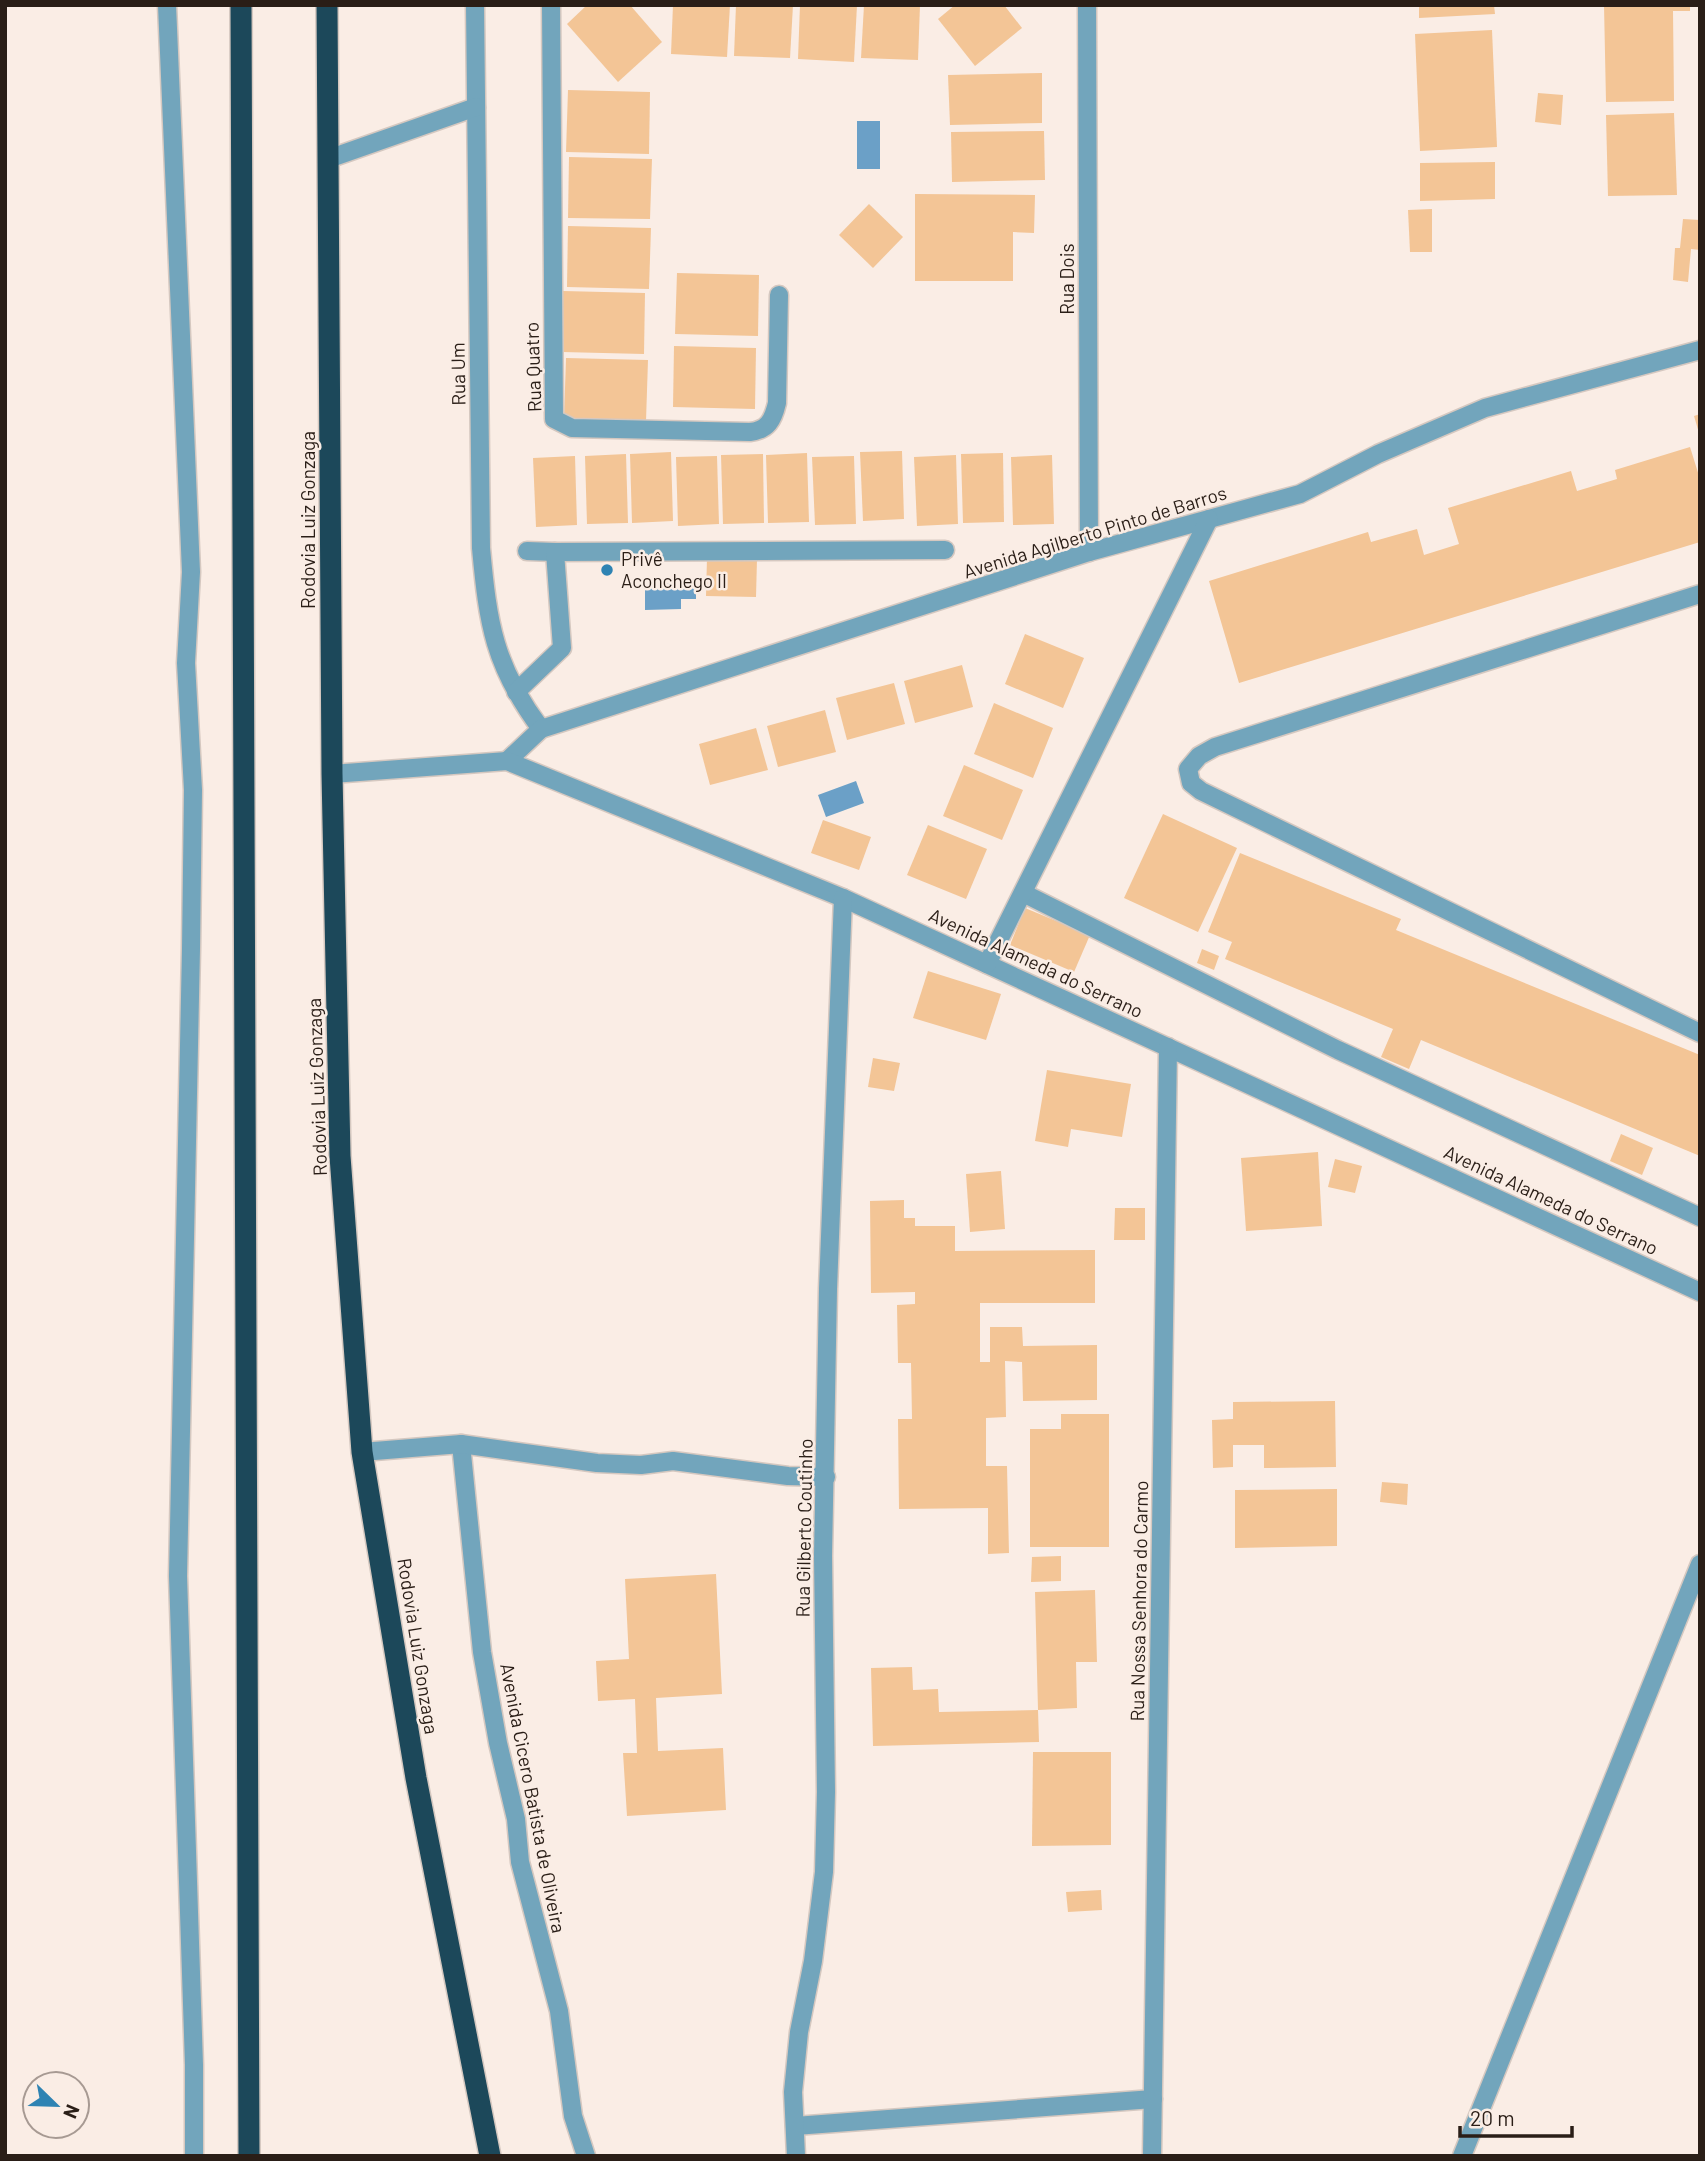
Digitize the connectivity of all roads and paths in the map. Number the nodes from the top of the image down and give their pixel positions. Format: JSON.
{"nodes":[{"id":1,"x":167,"y":5,"type":"edge"},
{"id":2,"x":240,"y":5,"type":"edge"},
{"id":3,"x":327,"y":5,"type":"edge"},
{"id":4,"x":475,"y":5,"type":"edge"},
{"id":5,"x":551,"y":5,"type":"edge"},
{"id":6,"x":1087,"y":5,"type":"edge"},
{"id":7,"x":476,"y":107,"type":"junction"},
{"id":8,"x":328,"y":159,"type":"junction"},
{"id":9,"x":779,"y":295,"type":"dead end"},
{"id":10,"x":1700,"y":350,"type":"edge"},
{"id":11,"x":1209,"y":519,"type":"junction"},
{"id":12,"x":945,"y":550,"type":"dead end"},
{"id":13,"x":527,"y":551,"type":"dead end"},
{"id":14,"x":555,"y":552,"type":"junction"},
{"id":15,"x":1089,"y":552,"type":"junction"},
{"id":16,"x":1700,"y":594,"type":"edge"},
{"id":17,"x":516,"y":692,"type":"junction"},
{"id":18,"x":541,"y":729,"type":"junction"},
{"id":19,"x":507,"y":761,"type":"junction"},
{"id":20,"x":332,"y":775,"type":"junction"},
{"id":21,"x":1023,"y":893,"type":"junction"},
{"id":22,"x":844,"y":898,"type":"junction"},
{"id":23,"x":987,"y":964,"type":"junction"},
{"id":24,"x":1700,"y":1033,"type":"edge"},
{"id":25,"x":1168,"y":1047,"type":"junction"},
{"id":26,"x":1700,"y":1217,"type":"edge"},
{"id":27,"x":1700,"y":1292,"type":"edge"},
{"id":28,"x":461,"y":1444,"type":"junction"},
{"id":29,"x":362,"y":1451,"type":"junction"},
{"id":30,"x":826,"y":1477,"type":"junction"},
{"id":31,"x":1700,"y":1564,"type":"edge"},
{"id":32,"x":1153,"y":2099,"type":"junction"},
{"id":33,"x":795,"y":2126,"type":"junction"},
{"id":34,"x":194,"y":2156,"type":"edge"},
{"id":35,"x":249,"y":2156,"type":"edge"},
{"id":36,"x":490,"y":2156,"type":"edge"},
{"id":37,"x":586,"y":2156,"type":"edge"},
{"id":38,"x":796,"y":2156,"type":"edge"},
{"id":39,"x":1152,"y":2156,"type":"edge"},
{"id":40,"x":1462,"y":2156,"type":"edge"}],
"edges":[{"from":1,"to":34,"type":"street"},
{"from":2,"to":35,"type":"highway"},
{"from":3,"to":8,"type":"highway","name":"Rodovia Luiz Gonzaga"},
{"from":4,"to":7,"type":"street","name":"Rua Um"},
{"from":5,"to":9,"type":"street","name":"Rua Quatro"},
{"from":6,"to":15,"type":"street","name":"Rua Dois"},
{"from":7,"to":8,"type":"street"},
{"from":7,"to":17,"type":"street","name":"Rua Um"},
{"from":8,"to":20,"type":"highway","name":"Rodovia Luiz Gonzaga"},
{"from":10,"to":11,"type":"street","name":"Avenida Agilberto Pinto de Barros"},
{"from":11,"to":15,"type":"street","name":"Avenida Agilberto Pinto de Barros"},
{"from":11,"to":21,"type":"street"},
{"from":12,"to":14,"type":"street"},
{"from":13,"to":14,"type":"street"},
{"from":14,"to":17,"type":"street"},
{"from":15,"to":18,"type":"street","name":"Avenida Agilberto Pinto de Barros"},
{"from":16,"to":24,"type":"street"},
{"from":17,"to":18,"type":"street","name":"Rua Um"},
{"from":18,"to":19,"type":"street","name":"Avenida Agilberto Pinto de Barros"},
{"from":19,"to":20,"type":"street","name":"Avenida Alameda do Serrano"},
{"from":19,"to":22,"type":"street","name":"Avenida Alameda do Serrano"},
{"from":20,"to":29,"type":"highway","name":"Rodovia Luiz Gonzaga"},
{"from":21,"to":23,"type":"street"},
{"from":21,"to":26,"type":"street"},
{"from":22,"to":23,"type":"street","name":"Avenida Alameda do Serrano"},
{"from":22,"to":30,"type":"street","name":"Rua Gilberto Coutinho"},
{"from":23,"to":25,"type":"street","name":"Avenida Alameda do Serrano"},
{"from":25,"to":27,"type":"street","name":"Avenida Alameda do Serrano"},
{"from":25,"to":32,"type":"street","name":"Rua Nossa Senhora do Carmo"},
{"from":28,"to":29,"type":"street"},
{"from":28,"to":30,"type":"street"},
{"from":28,"to":37,"type":"street","name":"Avenida Cicero Batista de Oliveira"},
{"from":29,"to":36,"type":"highway","name":"Rodovia Luiz Gonzaga"},
{"from":30,"to":33,"type":"street","name":"Rua Gilberto Coutinho"},
{"from":31,"to":40,"type":"street"},
{"from":32,"to":33,"type":"street"},
{"from":32,"to":39,"type":"street","name":"Rua Nossa Senhora do Carmo"},
{"from":33,"to":38,"type":"street","name":"Rua Gilberto Coutinho"}]}
